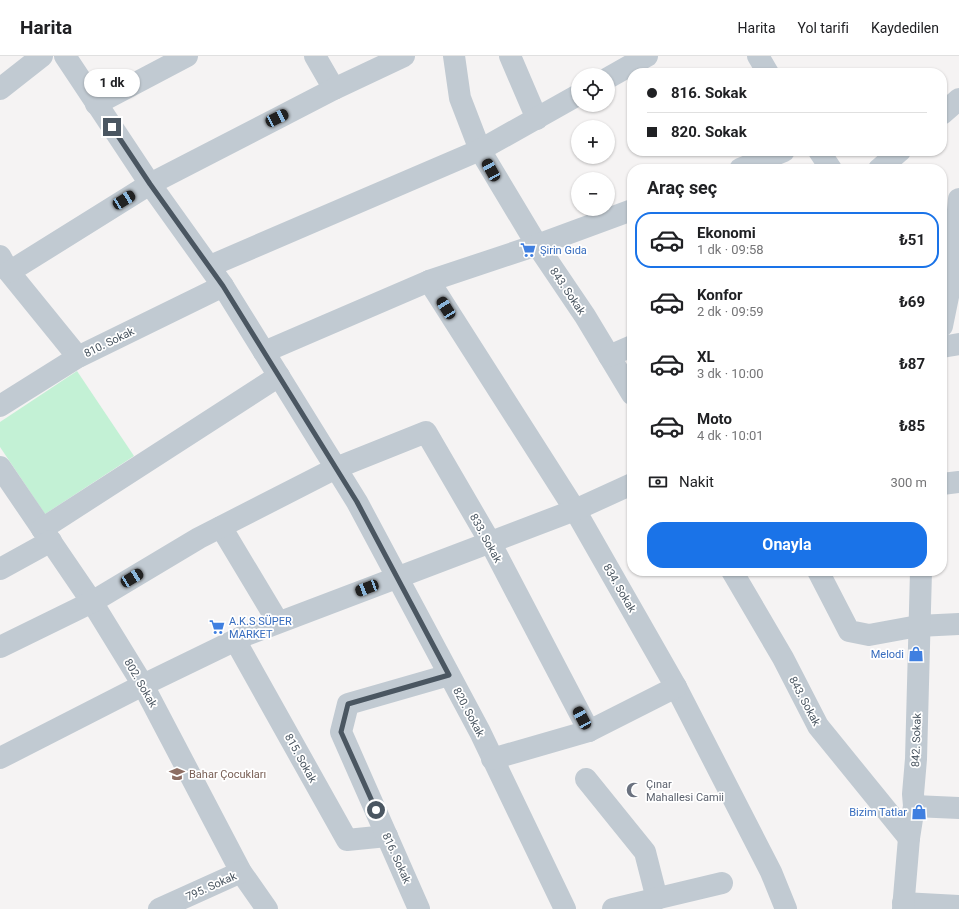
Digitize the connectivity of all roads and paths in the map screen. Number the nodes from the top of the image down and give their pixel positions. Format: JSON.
{"nodes":[{"id":1,"x":42,"y":56,"type":"edge"},
{"id":2,"x":65,"y":56,"type":"edge"},
{"id":3,"x":187,"y":56,"type":"edge"},
{"id":4,"x":315,"y":56,"type":"edge"},
{"id":5,"x":404,"y":56,"type":"edge"},
{"id":6,"x":454,"y":56,"type":"edge"},
{"id":7,"x":510,"y":56,"type":"edge"},
{"id":8,"x":647,"y":56,"type":"edge"},
{"id":9,"x":758,"y":56,"type":"edge"},
{"id":10,"x":765,"y":68,"type":"edge"},
{"id":11,"x":615,"y":74,"type":"edge"},
{"id":12,"x":0,"y":89,"type":"edge"},
{"id":13,"x":334,"y":89,"type":"junction"},
{"id":14,"x":571,"y":99,"type":"edge"},
{"id":15,"x":959,"y":99,"type":"edge"},
{"id":16,"x":96,"y":104,"type":"junction"},
{"id":17,"x":947,"y":110,"type":"edge"},
{"id":18,"x":537,"y":118,"type":"junction"},
{"id":19,"x":480,"y":150,"type":"junction"},
{"id":20,"x":772,"y":156,"type":"edge"},
{"id":21,"x":894,"y":156,"type":"edge"},
{"id":22,"x":752,"y":164,"type":"edge"},
{"id":23,"x":885,"y":164,"type":"edge"},
{"id":24,"x":150,"y":184,"type":"junction"},
{"id":25,"x":959,"y":199,"type":"edge"},
{"id":26,"x":627,"y":212,"type":"edge"},
{"id":27,"x":537,"y":245,"type":"junction"},
{"id":28,"x":5,"y":264,"type":"edge"},
{"id":29,"x":210,"y":266,"type":"junction"},
{"id":30,"x":429,"y":281,"type":"junction"},
{"id":31,"x":223,"y":286,"type":"junction"},
{"id":32,"x":947,"y":302,"type":"edge"},
{"id":33,"x":959,"y":344,"type":"edge"},
{"id":34,"x":947,"y":346,"type":"edge"},
{"id":35,"x":627,"y":348,"type":"edge"},
{"id":36,"x":264,"y":352,"type":"junction"},
{"id":37,"x":609,"y":356,"type":"junction"},
{"id":38,"x":78,"y":357,"type":"junction"},
{"id":39,"x":279,"y":376,"type":"junction"},
{"id":40,"x":627,"y":386,"type":"edge"},
{"id":41,"x":0,"y":406,"type":"edge"},
{"id":42,"x":0,"y":467,"type":"edge"},
{"id":43,"x":336,"y":468,"type":"junction"},
{"id":44,"x":959,"y":482,"type":"edge"},
{"id":45,"x":947,"y":483,"type":"edge"},
{"id":46,"x":627,"y":486,"type":"edge"},
{"id":47,"x":575,"y":510,"type":"junction"},
{"id":48,"x":221,"y":527,"type":"junction"},
{"id":49,"x":47,"y":535,"type":"junction"},
{"id":50,"x":490,"y":542,"type":"junction"},
{"id":51,"x":0,"y":569,"type":"edge"},
{"id":52,"x":735,"y":576,"type":"edge"},
{"id":53,"x":821,"y":576,"type":"edge"},
{"id":54,"x":921,"y":576,"type":"edge"},
{"id":55,"x":397,"y":577,"type":"junction"},
{"id":56,"x":92,"y":602,"type":"junction"},
{"id":57,"x":278,"y":622,"type":"junction"},
{"id":58,"x":959,"y":624,"type":"edge"},
{"id":59,"x":918,"y":626,"type":"junction"},
{"id":60,"x":235,"y":640,"type":"junction"},
{"id":61,"x":0,"y":647,"type":"edge"},
{"id":62,"x":449,"y":675,"type":"junction"},
{"id":63,"x":143,"y":685,"type":"junction"},
{"id":64,"x":676,"y":687,"type":"junction"},
{"id":65,"x":589,"y":731,"type":"junction"},
{"id":66,"x":0,"y":758,"type":"edge"},
{"id":67,"x":492,"y":759,"type":"junction"},
{"id":68,"x":586,"y":779,"type":"dead end"},
{"id":69,"x":914,"y":806,"type":"junction"},
{"id":70,"x":959,"y":808,"type":"edge"},
{"id":71,"x":387,"y":836,"type":"junction"},
{"id":72,"x":909,"y":838,"type":"junction"},
{"id":73,"x":241,"y":872,"type":"junction"},
{"id":74,"x":722,"y":883,"type":"dead end"},
{"id":75,"x":657,"y":899,"type":"junction"},
{"id":76,"x":903,"y":906,"type":"edge"},
{"id":77,"x":959,"y":906,"type":"edge"},
{"id":78,"x":159,"y":909,"type":"edge"},
{"id":79,"x":266,"y":909,"type":"edge"},
{"id":80,"x":419,"y":909,"type":"edge"},
{"id":81,"x":565,"y":909,"type":"edge"},
{"id":82,"x":613,"y":909,"type":"edge"},
{"id":83,"x":786,"y":909,"type":"edge"}],
"edges":[{"from":1,"to":12,"type":"street"},
{"from":2,"to":16,"type":"street","name":"820. Sokak"},
{"from":3,"to":16,"type":"street"},
{"from":4,"to":13,"type":"street"},
{"from":5,"to":13,"type":"street"},
{"from":6,"to":19,"type":"street","name":"843. Sokak"},
{"from":7,"to":18,"type":"street"},
{"from":8,"to":11,"type":"street"},
{"from":9,"to":10,"type":"street"},
{"from":13,"to":24,"type":"street"},
{"from":14,"to":18,"type":"street"},
{"from":15,"to":17,"type":"street"},
{"from":16,"to":24,"type":"street","name":"820. Sokak"},
{"from":18,"to":19,"type":"street"},
{"from":19,"to":27,"type":"street","name":"843. Sokak"},
{"from":19,"to":29,"type":"street"},
{"from":20,"to":22,"type":"street"},
{"from":21,"to":23,"type":"street"},
{"from":24,"to":28,"type":"street"},
{"from":24,"to":29,"type":"street","name":"820. Sokak"},
{"from":25,"to":32,"type":"street"},
{"from":26,"to":27,"type":"street"},
{"from":27,"to":30,"type":"street"},
{"from":27,"to":37,"type":"street","name":"843. Sokak"},
{"from":28,"to":38,"type":"street"},
{"from":29,"to":31,"type":"street","name":"820. Sokak"},
{"from":30,"to":36,"type":"street"},
{"from":30,"to":47,"type":"street","name":"834. Sokak"},
{"from":31,"to":36,"type":"street","name":"820. Sokak"},
{"from":31,"to":38,"type":"street","name":"810. Sokak"},
{"from":33,"to":34,"type":"street"},
{"from":35,"to":37,"type":"street"},
{"from":36,"to":39,"type":"street","name":"820. Sokak"},
{"from":37,"to":40,"type":"street","name":"843. Sokak"},
{"from":38,"to":41,"type":"street","name":"810. Sokak"},
{"from":39,"to":43,"type":"street","name":"820. Sokak"},
{"from":39,"to":49,"type":"street"},
{"from":42,"to":49,"type":"street","name":"802. Sokak"},
{"from":43,"to":48,"type":"street"},
{"from":43,"to":50,"type":"street","name":"833. Sokak"},
{"from":43,"to":55,"type":"street","name":"820. Sokak"},
{"from":44,"to":45,"type":"street"},
{"from":46,"to":47,"type":"street"},
{"from":47,"to":50,"type":"street"},
{"from":47,"to":64,"type":"street","name":"834. Sokak"},
{"from":48,"to":56,"type":"street"},
{"from":48,"to":57,"type":"street"},
{"from":49,"to":51,"type":"street"},
{"from":49,"to":56,"type":"street","name":"802. Sokak"},
{"from":50,"to":55,"type":"street"},
{"from":50,"to":65,"type":"street","name":"833. Sokak"},
{"from":52,"to":72,"type":"street","name":"843. Sokak"},
{"from":53,"to":59,"type":"street"},
{"from":54,"to":59,"type":"street","name":"842. Sokak"},
{"from":55,"to":57,"type":"street"},
{"from":55,"to":62,"type":"street","name":"820. Sokak"},
{"from":56,"to":61,"type":"street"},
{"from":56,"to":63,"type":"street","name":"802. Sokak"},
{"from":57,"to":60,"type":"street"},
{"from":58,"to":59,"type":"street"},
{"from":59,"to":69,"type":"street","name":"842. Sokak"},
{"from":60,"to":63,"type":"street"},
{"from":60,"to":71,"type":"street","name":"815. Sokak"},
{"from":62,"to":67,"type":"street","name":"820. Sokak"},
{"from":62,"to":71,"type":"street","name":"816. Sokak"},
{"from":63,"to":66,"type":"street"},
{"from":63,"to":73,"type":"street","name":"802. Sokak"},
{"from":64,"to":65,"type":"street"},
{"from":64,"to":83,"type":"street","name":"834. Sokak"},
{"from":65,"to":67,"type":"street"},
{"from":67,"to":81,"type":"street","name":"820. Sokak"},
{"from":68,"to":75,"type":"street"},
{"from":69,"to":70,"type":"street"},
{"from":69,"to":72,"type":"street","name":"842. Sokak"},
{"from":71,"to":80,"type":"street","name":"816. Sokak"},
{"from":72,"to":76,"type":"street","name":"842. Sokak"},
{"from":73,"to":78,"type":"street","name":"795. Sokak"},
{"from":73,"to":79,"type":"street","name":"802. Sokak"},
{"from":74,"to":75,"type":"street"},
{"from":75,"to":82,"type":"street"},
{"from":76,"to":77,"type":"street"}]}
